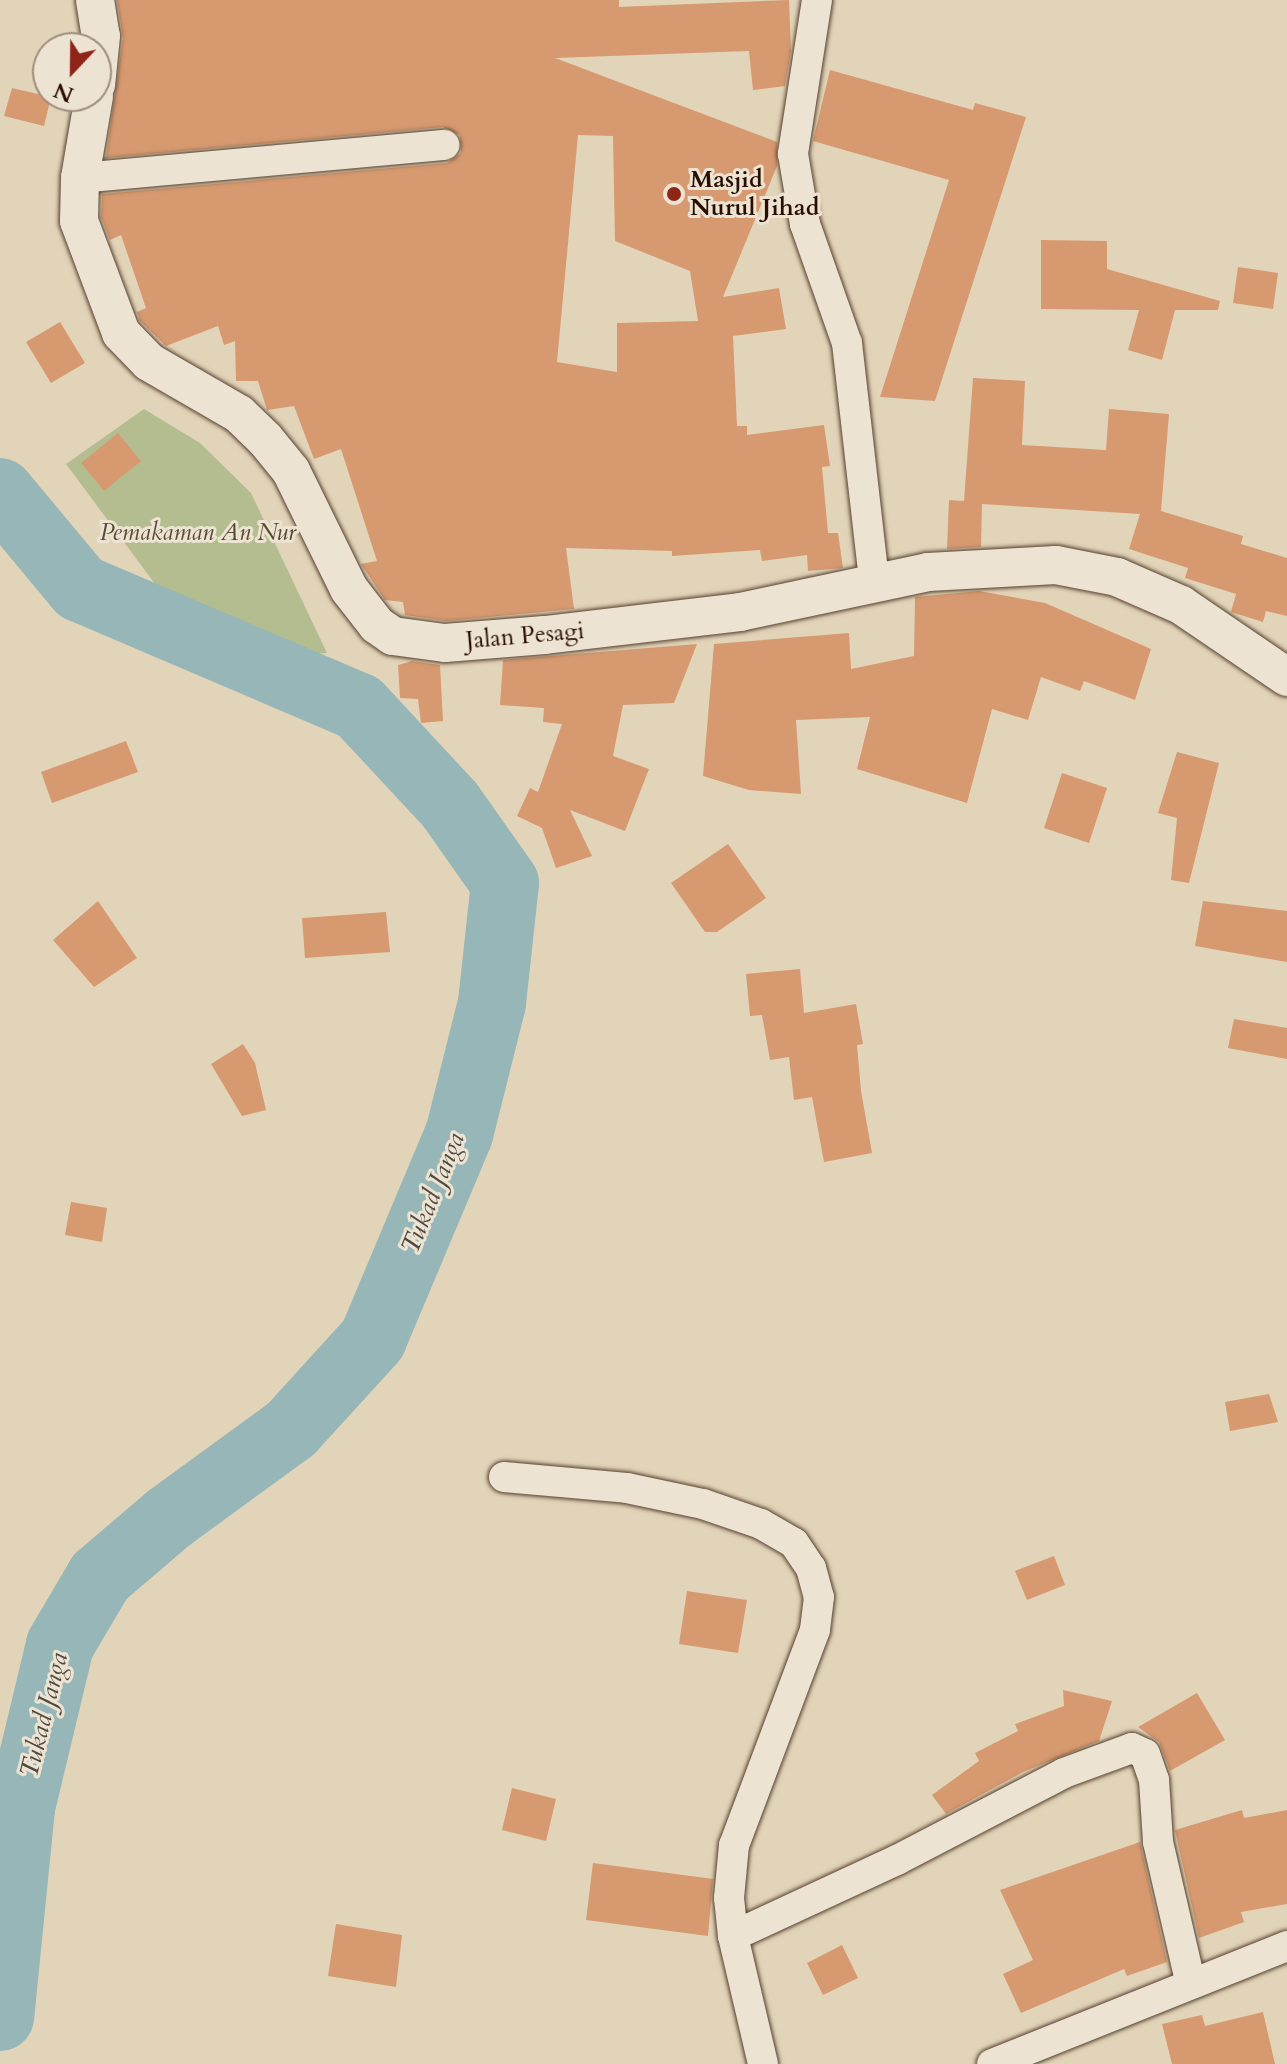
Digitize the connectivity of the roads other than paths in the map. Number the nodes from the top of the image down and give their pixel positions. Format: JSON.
{"nodes":[{"id":1,"x":95,"y":0,"type":"edge"},
{"id":2,"x":817,"y":0,"type":"edge"},
{"id":3,"x":100,"y":32,"type":"edge"},
{"id":4,"x":91,"y":112,"type":"edge"},
{"id":5,"x":445,"y":145,"type":"dead end"},
{"id":6,"x":80,"y":178,"type":"junction"},
{"id":7,"x":874,"y":581,"type":"junction"},
{"id":8,"x":1287,"y":677,"type":"edge"},
{"id":9,"x":504,"y":1477,"type":"dead end"},
{"id":10,"x":733,"y":1936,"type":"junction"},
{"id":11,"x":1287,"y":1946,"type":"edge"},
{"id":12,"x":1190,"y":1981,"type":"junction"},
{"id":13,"x":763,"y":2064,"type":"edge"},
{"id":14,"x":992,"y":2064,"type":"edge"}],
"edges":[{"from":1,"to":3,"type":"street"},
{"from":2,"to":7,"type":"street"},
{"from":4,"to":6,"type":"street","name":"Jalan Pesagi"},
{"from":5,"to":6,"type":"street"},
{"from":6,"to":7,"type":"street","name":"Jalan Pesagi"},
{"from":7,"to":8,"type":"street","name":"Jalan Pesagi"},
{"from":9,"to":10,"type":"street"},
{"from":10,"to":12,"type":"street"},
{"from":10,"to":13,"type":"street"},
{"from":11,"to":12,"type":"street"},
{"from":12,"to":14,"type":"street"}]}
